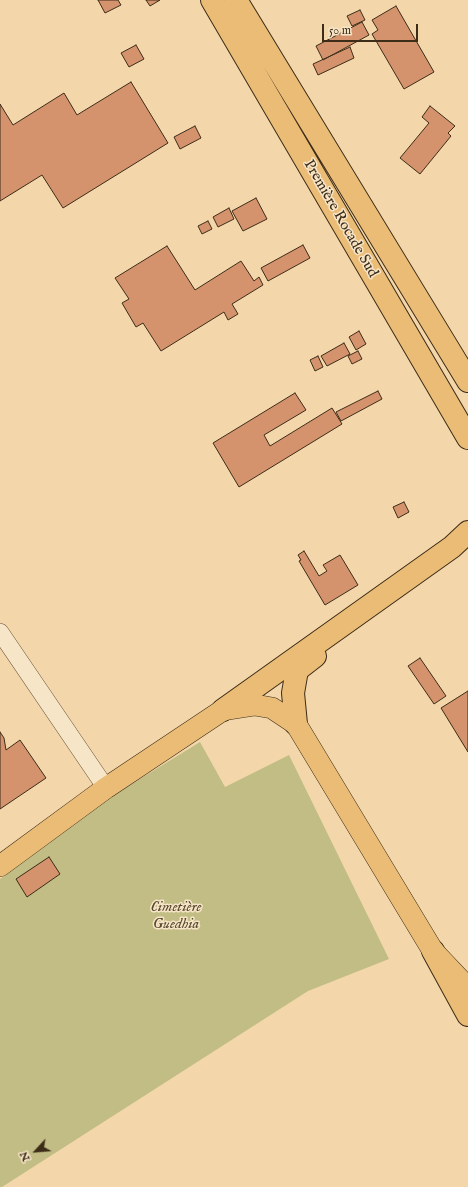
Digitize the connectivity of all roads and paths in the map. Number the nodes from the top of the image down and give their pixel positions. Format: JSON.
{"nodes":[{"id":1,"x":212,"y":0,"type":"edge"},
{"id":2,"x":236,"y":0,"type":"edge"},
{"id":3,"x":468,"y":381,"type":"edge"},
{"id":4,"x":468,"y":439,"type":"edge"},
{"id":5,"x":468,"y":532,"type":"edge"},
{"id":6,"x":468,"y":551,"type":"edge"},
{"id":7,"x":0,"y":632,"type":"edge"},
{"id":8,"x":223,"y":710,"type":"junction"},
{"id":9,"x":296,"y":724,"type":"junction"},
{"id":10,"x":106,"y":788,"type":"junction"},
{"id":11,"x":0,"y":866,"type":"edge"},
{"id":12,"x":433,"y":950,"type":"junction"},
{"id":13,"x":468,"y":988,"type":"edge"},
{"id":14,"x":468,"y":1015,"type":"edge"}],
"edges":[{"from":1,"to":4,"type":"highway","name":"Première Rocade Sud"},
{"from":2,"to":3,"type":"highway","name":"Première Rocade Sud"},
{"from":5,"to":8,"type":"highway"},
{"from":6,"to":9,"type":"highway"},
{"from":7,"to":10,"type":"street"},
{"from":8,"to":9,"type":"main road"},
{"from":8,"to":10,"type":"main road"},
{"from":9,"to":12,"type":"main road"},
{"from":10,"to":11,"type":"main road"},
{"from":12,"to":13,"type":"main road"},
{"from":12,"to":14,"type":"highway"}]}
